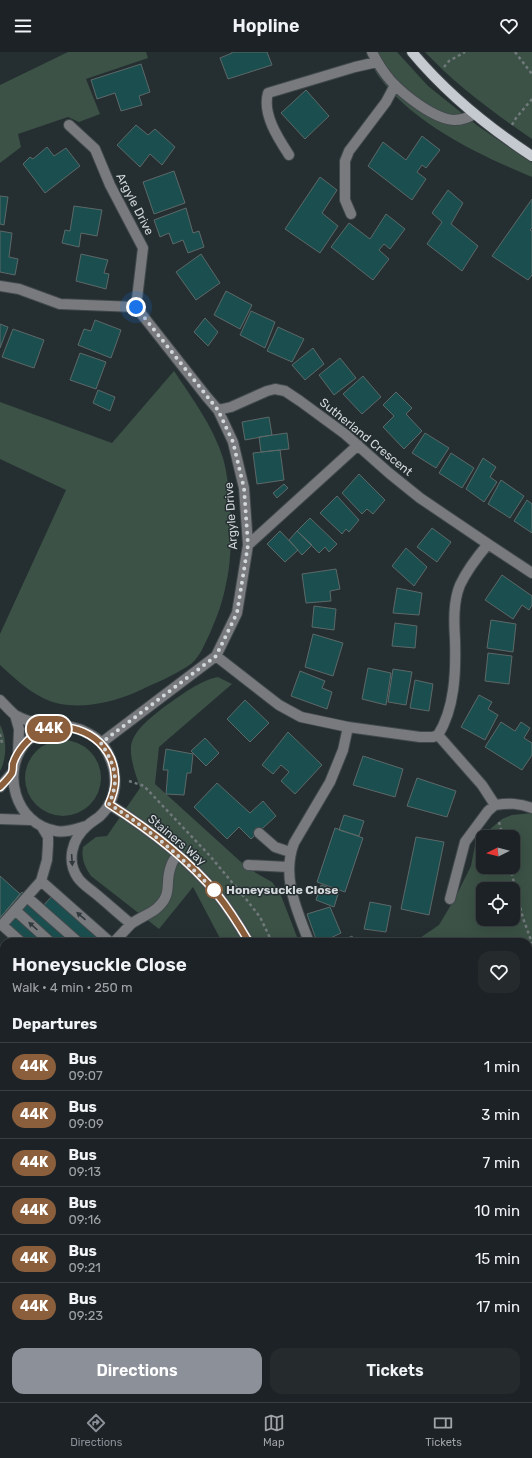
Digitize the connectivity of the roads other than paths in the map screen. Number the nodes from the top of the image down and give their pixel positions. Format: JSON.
{"nodes":[{"id":1,"x":372,"y":52,"type":"edge"},
{"id":2,"x":412,"y":52,"type":"edge"},
{"id":3,"x":377,"y":62,"type":"junction"},
{"id":4,"x":395,"y":85,"type":"junction"},
{"id":5,"x":474,"y":114,"type":"junction"},
{"id":6,"x":69,"y":125,"type":"dead end"},
{"id":7,"x":289,"y":155,"type":"dead end"},
{"id":8,"x":532,"y":156,"type":"edge"},
{"id":9,"x":351,"y":214,"type":"dead end"},
{"id":10,"x":0,"y":286,"type":"edge"},
{"id":11,"x":136,"y":307,"type":"junction"},
{"id":12,"x":218,"y":410,"type":"junction"},
{"id":13,"x":358,"y":446,"type":"junction"},
{"id":14,"x":488,"y":544,"type":"junction"},
{"id":15,"x":248,"y":545,"type":"junction"},
{"id":16,"x":530,"y":572,"type":"edge"},
{"id":17,"x":216,"y":656,"type":"junction"},
{"id":18,"x":0,"y":700,"type":"edge"},
{"id":19,"x":15,"y":715,"type":"junction"},
{"id":20,"x":348,"y":727,"type":"junction"},
{"id":21,"x":54,"y":728,"type":"junction"},
{"id":22,"x":438,"y":735,"type":"junction"},
{"id":23,"x":101,"y":743,"type":"junction"},
{"id":24,"x":18,"y":754,"type":"junction"},
{"id":25,"x":12,"y":773,"type":"junction"},
{"id":26,"x":0,"y":787,"type":"edge"},
{"id":27,"x":109,"y":804,"type":"junction"},
{"id":28,"x":495,"y":806,"type":"junction"},
{"id":29,"x":532,"y":808,"type":"edge"},
{"id":30,"x":0,"y":819,"type":"edge"},
{"id":31,"x":30,"y":820,"type":"junction"},
{"id":32,"x":87,"y":826,"type":"junction"},
{"id":33,"x":42,"y":827,"type":"junction"},
{"id":34,"x":259,"y":833,"type":"dead end"},
{"id":35,"x":290,"y":852,"type":"junction"},
{"id":36,"x":177,"y":855,"type":"junction"},
{"id":37,"x":248,"y":865,"type":"dead end"},
{"id":38,"x":288,"y":867,"type":"junction"},
{"id":39,"x":41,"y":881,"type":"junction"},
{"id":40,"x":27,"y":897,"type":"junction"},
{"id":41,"x":450,"y":899,"type":"dead end"},
{"id":42,"x":15,"y":910,"type":"junction"},
{"id":43,"x":131,"y":924,"type":"junction"},
{"id":44,"x":17,"y":938,"type":"edge"},
{"id":45,"x":46,"y":938,"type":"edge"},
{"id":46,"x":73,"y":938,"type":"edge"},
{"id":47,"x":105,"y":938,"type":"edge"},
{"id":48,"x":118,"y":938,"type":"edge"},
{"id":49,"x":247,"y":938,"type":"edge"},
{"id":50,"x":308,"y":938,"type":"edge"}],
"edges":[{"from":1,"to":3,"type":"street"},
{"from":2,"to":5,"type":"main road"},
{"from":3,"to":4,"type":"street"},
{"from":3,"to":7,"type":"street"},
{"from":4,"to":5,"type":"street"},
{"from":4,"to":9,"type":"street"},
{"from":5,"to":8,"type":"main road"},
{"from":6,"to":11,"type":"street","name":"Argyle Drive"},
{"from":10,"to":11,"type":"street"},
{"from":11,"to":12,"type":"street","name":"Argyle Drive"},
{"from":12,"to":13,"type":"street","name":"Sutherland Crescent"},
{"from":12,"to":15,"type":"street","name":"Argyle Drive"},
{"from":13,"to":14,"type":"street","name":"Sutherland Crescent"},
{"from":13,"to":15,"type":"street"},
{"from":14,"to":16,"type":"street","name":"Sutherland Crescent"},
{"from":14,"to":22,"type":"street"},
{"from":15,"to":17,"type":"street","name":"Argyle Drive"},
{"from":17,"to":20,"type":"street"},
{"from":17,"to":23,"type":"street","name":"Argyle Drive"},
{"from":18,"to":19,"type":"street"},
{"from":19,"to":21,"type":"street"},
{"from":19,"to":24,"type":"street"},
{"from":20,"to":22,"type":"street"},
{"from":20,"to":35,"type":"street"},
{"from":21,"to":23,"type":"street"},
{"from":21,"to":24,"type":"street"},
{"from":22,"to":28,"type":"street"},
{"from":23,"to":27,"type":"street"},
{"from":24,"to":25,"type":"street"},
{"from":25,"to":26,"type":"street"},
{"from":25,"to":31,"type":"street"},
{"from":27,"to":32,"type":"street"},
{"from":27,"to":36,"type":"street","name":"Stainers Way"},
{"from":28,"to":29,"type":"street"},
{"from":28,"to":41,"type":"street"},
{"from":30,"to":31,"type":"street"},
{"from":31,"to":33,"type":"street"},
{"from":32,"to":33,"type":"street"},
{"from":32,"to":43,"type":"street","one_way":true},
{"from":33,"to":39,"type":"street"},
{"from":34,"to":35,"type":"street"},
{"from":35,"to":38,"type":"street"},
{"from":36,"to":43,"type":"street"},
{"from":36,"to":49,"type":"street","name":"Stainers Way"},
{"from":37,"to":38,"type":"street"},
{"from":38,"to":50,"type":"street"},
{"from":39,"to":40,"type":"street"},
{"from":47,"to":39,"type":"street","one_way":true},
{"from":40,"to":42,"type":"street"},
{"from":40,"to":46,"type":"street"},
{"from":42,"to":44,"type":"street"},
{"from":45,"to":42,"type":"street","one_way":true},
{"from":43,"to":48,"type":"street"}]}
